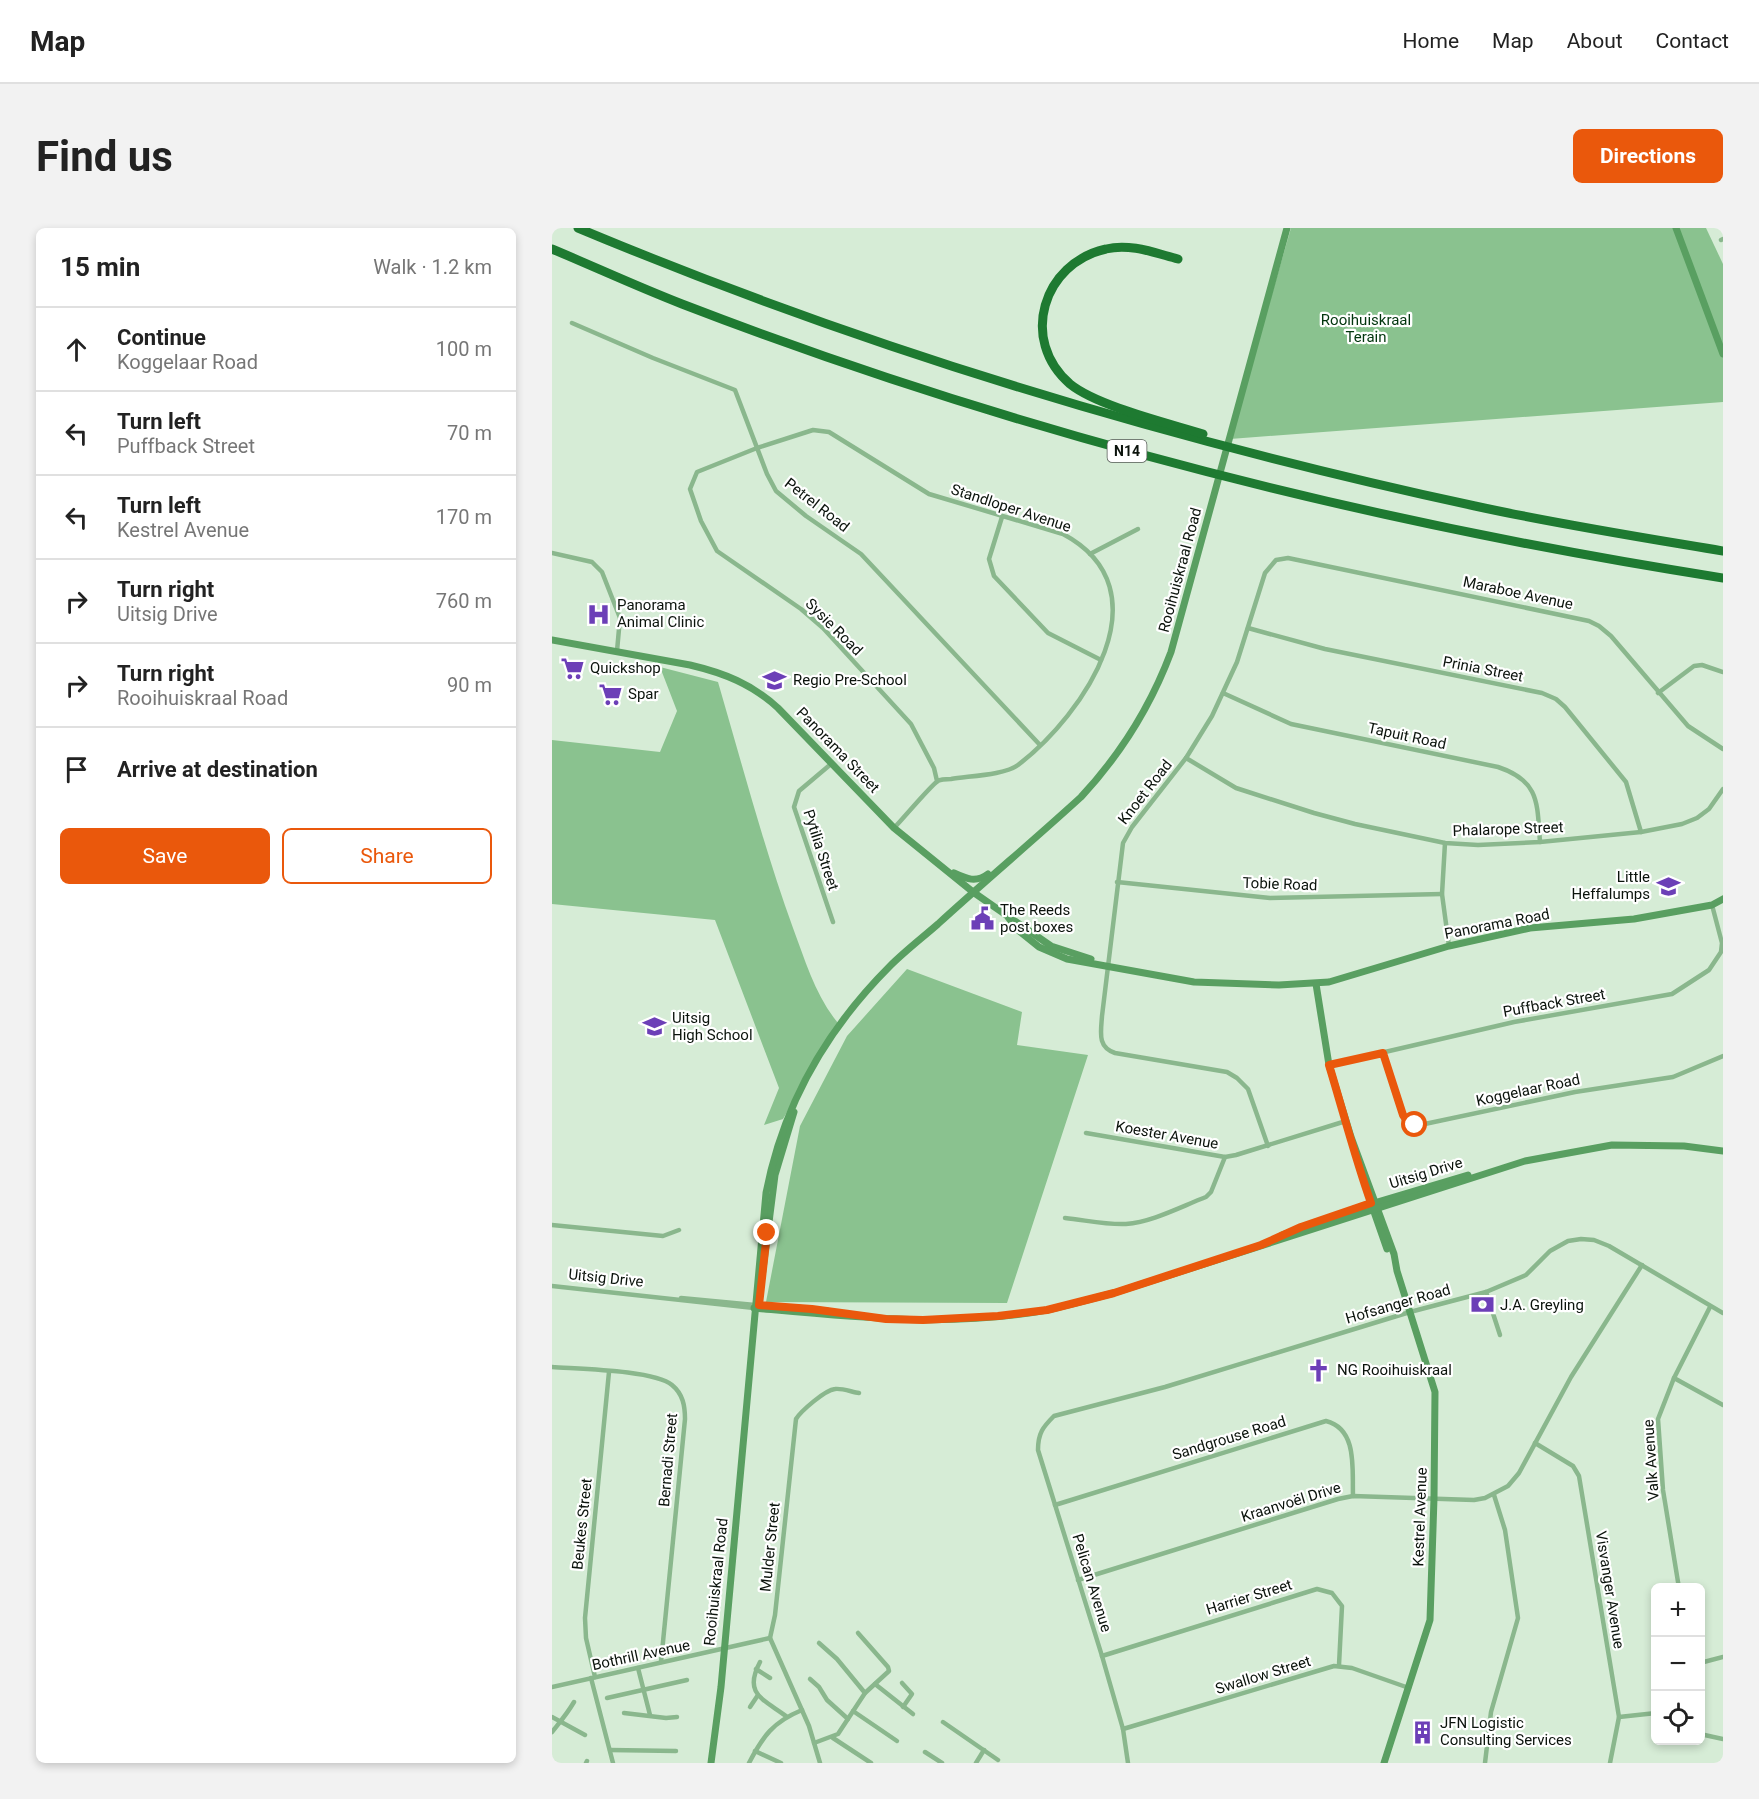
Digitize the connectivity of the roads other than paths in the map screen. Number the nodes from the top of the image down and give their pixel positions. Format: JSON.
{"nodes":[{"id":1,"x":578,"y":228,"type":"edge"},
{"id":2,"x":1287,"y":228,"type":"edge"},
{"id":3,"x":1676,"y":228,"type":"edge"},
{"id":4,"x":552,"y":249,"type":"edge"},
{"id":5,"x":1178,"y":259,"type":"dead end"},
{"id":6,"x":572,"y":323,"type":"dead end"},
{"id":7,"x":1723,"y":354,"type":"edge"},
{"id":8,"x":757,"y":448,"type":"junction"},
{"id":9,"x":695,"y":474,"type":"joint"},
{"id":10,"x":1374,"y":483,"type":"junction"},
{"id":11,"x":1002,"y":517,"type":"junction"},
{"id":12,"x":1138,"y":529,"type":"dead end"},
{"id":13,"x":1723,"y":551,"type":"edge"},
{"id":14,"x":552,"y":553,"type":"edge"},
{"id":15,"x":1090,"y":554,"type":"junction"},
{"id":16,"x":1264,"y":573,"type":"joint"},
{"id":17,"x":1723,"y":578,"type":"edge"},
{"id":18,"x":1248,"y":628,"type":"junction"},
{"id":19,"x":552,"y":640,"type":"edge"},
{"id":20,"x":617,"y":651,"type":"junction"},
{"id":21,"x":1101,"y":660,"type":"junction"},
{"id":22,"x":1723,"y":672,"type":"edge"},
{"id":23,"x":1223,"y":693,"type":"junction"},
{"id":24,"x":1658,"y":693,"type":"junction"},
{"id":25,"x":1040,"y":745,"type":"junction"},
{"id":26,"x":1723,"y":748,"type":"edge"},
{"id":27,"x":1186,"y":758,"type":"junction"},
{"id":28,"x":831,"y":764,"type":"junction"},
{"id":29,"x":938,"y":781,"type":"junction"},
{"id":30,"x":1723,"y":789,"type":"edge"},
{"id":31,"x":894,"y":828,"type":"junction"},
{"id":32,"x":1641,"y":832,"type":"junction"},
{"id":33,"x":1540,"y":842,"type":"junction"},
{"id":34,"x":1445,"y":843,"type":"junction"},
{"id":35,"x":941,"y":866,"type":"junction"},
{"id":36,"x":1002,"y":866,"type":"junction"},
{"id":37,"x":1117,"y":882,"type":"junction"},
{"id":38,"x":975,"y":893,"type":"junction"},
{"id":39,"x":1442,"y":894,"type":"junction"},
{"id":40,"x":1723,"y":899,"type":"edge"},
{"id":41,"x":1712,"y":905,"type":"junction"},
{"id":42,"x":833,"y":922,"type":"dead end"},
{"id":43,"x":1449,"y":946,"type":"junction"},
{"id":44,"x":1111,"y":965,"type":"junction"},
{"id":45,"x":1349,"y":976,"type":"joint"},
{"id":46,"x":1316,"y":984,"type":"junction"},
{"id":47,"x":1383,"y":1053,"type":"junction"},
{"id":48,"x":1723,"y":1056,"type":"edge"},
{"id":49,"x":1329,"y":1065,"type":"junction"},
{"id":50,"x":1346,"y":1121,"type":"junction"},
{"id":51,"x":1086,"y":1133,"type":"dead end"},
{"id":52,"x":1268,"y":1146,"type":"junction"},
{"id":53,"x":1723,"y":1151,"type":"edge"},
{"id":54,"x":1225,"y":1157,"type":"junction"},
{"id":55,"x":1374,"y":1205,"type":"junction"},
{"id":56,"x":1065,"y":1218,"type":"dead end"},
{"id":57,"x":552,"y":1225,"type":"edge"},
{"id":58,"x":679,"y":1230,"type":"dead end"},
{"id":59,"x":1642,"y":1265,"type":"junction"},
{"id":60,"x":552,"y":1287,"type":"edge"},
{"id":61,"x":1486,"y":1292,"type":"junction"},
{"id":62,"x":1710,"y":1306,"type":"junction"},
{"id":63,"x":756,"y":1307,"type":"junction"},
{"id":64,"x":1410,"y":1311,"type":"junction"},
{"id":65,"x":1723,"y":1313,"type":"edge"},
{"id":66,"x":1500,"y":1335,"type":"dead end"},
{"id":67,"x":552,"y":1367,"type":"edge"},
{"id":68,"x":609,"y":1372,"type":"junction"},
{"id":69,"x":1674,"y":1378,"type":"junction"},
{"id":70,"x":859,"y":1393,"type":"dead end"},
{"id":71,"x":1723,"y":1405,"type":"edge"},
{"id":72,"x":1054,"y":1416,"type":"joint"},
{"id":73,"x":1535,"y":1443,"type":"junction"},
{"id":74,"x":1494,"y":1495,"type":"junction"},
{"id":75,"x":1353,"y":1496,"type":"junction"},
{"id":76,"x":1434,"y":1498,"type":"junction"},
{"id":77,"x":1055,"y":1505,"type":"junction"},
{"id":78,"x":1078,"y":1580,"type":"junction"},
{"id":79,"x":1678,"y":1583,"type":"edge"},
{"id":80,"x":858,"y":1633,"type":"dead end"},
{"id":81,"x":770,"y":1638,"type":"junction"},
{"id":82,"x":819,"y":1643,"type":"dead end"},
{"id":83,"x":723,"y":1648,"type":"junction"},
{"id":84,"x":1102,"y":1656,"type":"junction"},
{"id":85,"x":1723,"y":1657,"type":"edge"},
{"id":86,"x":661,"y":1662,"type":"junction"},
{"id":87,"x":760,"y":1662,"type":"dead end"},
{"id":88,"x":1705,"y":1662,"type":"edge"},
{"id":89,"x":1339,"y":1665,"type":"junction"},
{"id":90,"x":638,"y":1668,"type":"junction"},
{"id":91,"x":756,"y":1669,"type":"junction"},
{"id":92,"x":593,"y":1678,"type":"junction"},
{"id":93,"x":770,"y":1678,"type":"dead end"},
{"id":94,"x":810,"y":1679,"type":"dead end"},
{"id":95,"x":687,"y":1680,"type":"dead end"},
{"id":96,"x":902,"y":1683,"type":"dead end"},
{"id":97,"x":875,"y":1684,"type":"junction"},
{"id":98,"x":552,"y":1687,"type":"edge"},
{"id":99,"x":1409,"y":1688,"type":"junction"},
{"id":100,"x":643,"y":1690,"type":"junction"},
{"id":101,"x":865,"y":1693,"type":"junction"},
{"id":102,"x":758,"y":1695,"type":"junction"},
{"id":103,"x":607,"y":1698,"type":"dead end"},
{"id":104,"x":574,"y":1702,"type":"dead end"},
{"id":105,"x":750,"y":1707,"type":"dead end"},
{"id":106,"x":903,"y":1707,"type":"junction"},
{"id":107,"x":802,"y":1710,"type":"junction"},
{"id":108,"x":853,"y":1711,"type":"junction"},
{"id":109,"x":624,"y":1713,"type":"dead end"},
{"id":110,"x":914,"y":1714,"type":"dead end"},
{"id":111,"x":1651,"y":1714,"type":"edge"},
{"id":112,"x":650,"y":1715,"type":"junction"},
{"id":113,"x":786,"y":1716,"type":"junction"},
{"id":114,"x":677,"y":1717,"type":"dead end"},
{"id":115,"x":1619,"y":1717,"type":"junction"},
{"id":116,"x":552,"y":1718,"type":"edge"},
{"id":117,"x":848,"y":1719,"type":"junction"},
{"id":118,"x":560,"y":1721,"type":"junction"},
{"id":119,"x":943,"y":1722,"type":"dead end"},
{"id":120,"x":1123,"y":1729,"type":"junction"},
{"id":121,"x":552,"y":1732,"type":"edge"},
{"id":122,"x":585,"y":1735,"type":"dead end"},
{"id":123,"x":1705,"y":1735,"type":"edge"},
{"id":124,"x":833,"y":1738,"type":"junction"},
{"id":125,"x":1723,"y":1738,"type":"edge"},
{"id":126,"x":897,"y":1741,"type":"dead end"},
{"id":127,"x":814,"y":1743,"type":"junction"},
{"id":128,"x":609,"y":1750,"type":"junction"},
{"id":129,"x":984,"y":1750,"type":"junction"},
{"id":130,"x":676,"y":1751,"type":"dead end"},
{"id":131,"x":755,"y":1751,"type":"junction"},
{"id":132,"x":925,"y":1752,"type":"dead end"},
{"id":133,"x":998,"y":1760,"type":"dead end"},
{"id":134,"x":613,"y":1763,"type":"edge"},
{"id":135,"x":711,"y":1763,"type":"edge"},
{"id":136,"x":749,"y":1763,"type":"edge"},
{"id":137,"x":781,"y":1763,"type":"edge"},
{"id":138,"x":820,"y":1763,"type":"edge"},
{"id":139,"x":871,"y":1763,"type":"edge"},
{"id":140,"x":942,"y":1763,"type":"edge"},
{"id":141,"x":976,"y":1763,"type":"edge"},
{"id":142,"x":1128,"y":1763,"type":"edge"},
{"id":143,"x":1384,"y":1763,"type":"edge"},
{"id":144,"x":1485,"y":1763,"type":"edge"},
{"id":145,"x":1610,"y":1763,"type":"edge"}],
"edges":[{"from":1,"to":10,"type":"highway","number":"N14"},
{"from":2,"to":36,"type":"main road","name":"Rooihuiskraal Road"},
{"from":3,"to":7,"type":"main road"},
{"from":4,"to":17,"type":"highway","number":"N14"},
{"from":5,"to":10,"type":"highway"},
{"from":6,"to":8,"type":"street","name":"Petrel Road"},
{"from":8,"to":9,"type":"street","name":"Standloper Avenue"},
{"from":8,"to":11,"type":"street","name":"Standloper Avenue"},
{"from":8,"to":25,"type":"street","name":"Petrel Road"},
{"from":9,"to":29,"type":"street","name":"Sysie Road"},
{"from":10,"to":13,"type":"highway","number":"N14"},
{"from":11,"to":15,"type":"street","name":"Standloper Avenue"},
{"from":11,"to":21,"type":"street"},
{"from":12,"to":15,"type":"street"},
{"from":14,"to":20,"type":"street"},
{"from":15,"to":21,"type":"street","name":"Standloper Avenue"},
{"from":16,"to":18,"type":"street","name":"Knoet Road"},
{"from":16,"to":24,"type":"street","name":"Maraboe Avenue"},
{"from":18,"to":23,"type":"street","name":"Knoet Road"},
{"from":18,"to":32,"type":"street","name":"Prinia Street"},
{"from":19,"to":20,"type":"main road","name":"Panorama Street"},
{"from":20,"to":28,"type":"main road","name":"Panorama Street"},
{"from":21,"to":25,"type":"street","name":"Standloper Avenue"},
{"from":22,"to":24,"type":"street"},
{"from":23,"to":27,"type":"street","name":"Knoet Road"},
{"from":23,"to":33,"type":"street","name":"Tapuit Road"},
{"from":24,"to":26,"type":"street","name":"Maraboe Avenue"},
{"from":25,"to":29,"type":"street","name":"Standloper Avenue"},
{"from":27,"to":34,"type":"street","name":"Phalarope Street"},
{"from":27,"to":37,"type":"street","name":"Knoet Road"},
{"from":28,"to":31,"type":"main road","name":"Panorama Street"},
{"from":28,"to":42,"type":"street","name":"Pytilia Street"},
{"from":29,"to":31,"type":"street"},
{"from":30,"to":32,"type":"street","name":"Phalarope Street"},
{"from":31,"to":35,"type":"main road","name":"Panorama Street"},
{"from":32,"to":33,"type":"street","name":"Phalarope Street"},
{"from":33,"to":34,"type":"street","name":"Phalarope Street"},
{"from":34,"to":39,"type":"street"},
{"from":35,"to":36,"type":"main road"},
{"from":35,"to":38,"type":"main road","name":"Panorama Street"},
{"from":36,"to":38,"type":"main road","name":"Rooihuiskraal Road"},
{"from":37,"to":39,"type":"street","name":"Tobie Road"},
{"from":37,"to":44,"type":"street","name":"Knoet Road"},
{"from":38,"to":44,"type":"main road","name":"Panorama Street"},
{"from":38,"to":63,"type":"main road","name":"Rooihuiskraal Road"},
{"from":39,"to":43,"type":"street"},
{"from":40,"to":41,"type":"main road","name":"Panorama Road"},
{"from":41,"to":43,"type":"main road","name":"Panorama Road"},
{"from":41,"to":47,"type":"street","name":"Puffback Street"},
{"from":43,"to":45,"type":"main road","name":"Panorama Road"},
{"from":44,"to":46,"type":"main road","name":"Panorama Street"},
{"from":44,"to":52,"type":"street","name":"Knoet Road"},
{"from":45,"to":46,"type":"main road","name":"Panorama Street"},
{"from":46,"to":49,"type":"main road","name":"Kestrel Avenue"},
{"from":47,"to":48,"type":"street","name":"Koggelaar Road"},
{"from":47,"to":49,"type":"street","name":"Puffback Street"},
{"from":49,"to":50,"type":"main road","name":"Kestrel Avenue"},
{"from":50,"to":52,"type":"street","name":"Koester Avenue"},
{"from":50,"to":55,"type":"main road","name":"Kestrel Avenue"},
{"from":51,"to":54,"type":"street","name":"Koester Avenue"},
{"from":52,"to":54,"type":"street","name":"Koester Avenue"},
{"from":53,"to":55,"type":"main road","name":"Uitsig Drive"},
{"from":54,"to":56,"type":"street"},
{"from":55,"to":63,"type":"main road","name":"Uitsig Drive"},
{"from":55,"to":64,"type":"main road","name":"Kestrel Avenue"},
{"from":57,"to":58,"type":"street"},
{"from":59,"to":61,"type":"street","name":"Hofsanger Road"},
{"from":59,"to":62,"type":"street","name":"Hofsanger Road"},
{"from":59,"to":73,"type":"street"},
{"from":60,"to":63,"type":"street","name":"Uitsig Drive"},
{"from":61,"to":64,"type":"street","name":"Hofsanger Road"},
{"from":61,"to":66,"type":"street"},
{"from":62,"to":65,"type":"street","name":"Hofsanger Road"},
{"from":62,"to":69,"type":"street","name":"Valk Avenue"},
{"from":63,"to":83,"type":"main road","name":"Rooihuiskraal Road"},
{"from":64,"to":72,"type":"street","name":"Hofsanger Road"},
{"from":64,"to":76,"type":"main road","name":"Kestrel Avenue"},
{"from":67,"to":68,"type":"street","name":"Bernadi Street"},
{"from":68,"to":86,"type":"street","name":"Bernadi Street"},
{"from":68,"to":92,"type":"street","name":"Beukes Street"},
{"from":69,"to":71,"type":"street"},
{"from":69,"to":79,"type":"street","name":"Valk Avenue"},
{"from":70,"to":81,"type":"street","name":"Mulder Street"},
{"from":72,"to":77,"type":"street","name":"Pelican Avenue"},
{"from":73,"to":74,"type":"street"},
{"from":73,"to":115,"type":"street","name":"Visvanger Avenue"},
{"from":74,"to":76,"type":"street","name":"Kraanvoël Drive"},
{"from":74,"to":144,"type":"street"},
{"from":75,"to":76,"type":"street","name":"Kraanvoël Drive"},
{"from":75,"to":77,"type":"street","name":"Sandgrouse Road"},
{"from":75,"to":78,"type":"street","name":"Kraanvoël Drive"},
{"from":76,"to":99,"type":"main road","name":"Kestrel Avenue"},
{"from":77,"to":78,"type":"street","name":"Pelican Avenue"},
{"from":78,"to":84,"type":"street","name":"Pelican Avenue"},
{"from":80,"to":97,"type":"street"},
{"from":81,"to":83,"type":"street","name":"Bothrill Avenue"},
{"from":81,"to":107,"type":"street"},
{"from":82,"to":101,"type":"street"},
{"from":83,"to":86,"type":"street","name":"Bothrill Avenue"},
{"from":83,"to":135,"type":"main road","name":"Rooihuiskraal Road"},
{"from":84,"to":89,"type":"street","name":"Harrier Street"},
{"from":84,"to":120,"type":"street","name":"Pelican Avenue"},
{"from":85,"to":88,"type":"street"},
{"from":86,"to":90,"type":"street","name":"Bothrill Avenue"},
{"from":87,"to":91,"type":"street"},
{"from":89,"to":99,"type":"street"},
{"from":89,"to":120,"type":"street","name":"Swallow Street"},
{"from":90,"to":92,"type":"street","name":"Bothrill Avenue"},
{"from":90,"to":100,"type":"street"},
{"from":91,"to":93,"type":"street"},
{"from":91,"to":102,"type":"street"},
{"from":92,"to":98,"type":"street","name":"Bothrill Avenue"},
{"from":92,"to":128,"type":"street","name":"Beukes Street"},
{"from":94,"to":117,"type":"street"},
{"from":95,"to":100,"type":"street"},
{"from":96,"to":106,"type":"street"},
{"from":97,"to":101,"type":"street"},
{"from":97,"to":106,"type":"street"},
{"from":99,"to":143,"type":"main road","name":"Kestrel Avenue"},
{"from":100,"to":103,"type":"street"},
{"from":100,"to":112,"type":"street"},
{"from":101,"to":108,"type":"street"},
{"from":102,"to":105,"type":"street"},
{"from":102,"to":113,"type":"street"},
{"from":104,"to":118,"type":"street"},
{"from":106,"to":110,"type":"street"},
{"from":107,"to":113,"type":"street"},
{"from":107,"to":127,"type":"street"},
{"from":108,"to":117,"type":"street"},
{"from":108,"to":126,"type":"street"},
{"from":109,"to":112,"type":"street"},
{"from":111,"to":115,"type":"street"},
{"from":112,"to":114,"type":"street"},
{"from":113,"to":131,"type":"street"},
{"from":115,"to":145,"type":"street","name":"Visvanger Avenue"},
{"from":116,"to":118,"type":"street"},
{"from":117,"to":124,"type":"street"},
{"from":118,"to":121,"type":"street"},
{"from":118,"to":122,"type":"street"},
{"from":119,"to":129,"type":"street"},
{"from":120,"to":142,"type":"street","name":"Pelican Avenue"},
{"from":123,"to":125,"type":"street"},
{"from":124,"to":127,"type":"street"},
{"from":124,"to":139,"type":"street"},
{"from":127,"to":138,"type":"street"},
{"from":128,"to":130,"type":"street"},
{"from":128,"to":134,"type":"street","name":"Beukes Street"},
{"from":129,"to":133,"type":"street"},
{"from":129,"to":141,"type":"street"},
{"from":131,"to":136,"type":"street"},
{"from":131,"to":137,"type":"street"},
{"from":132,"to":140,"type":"street"}]}
